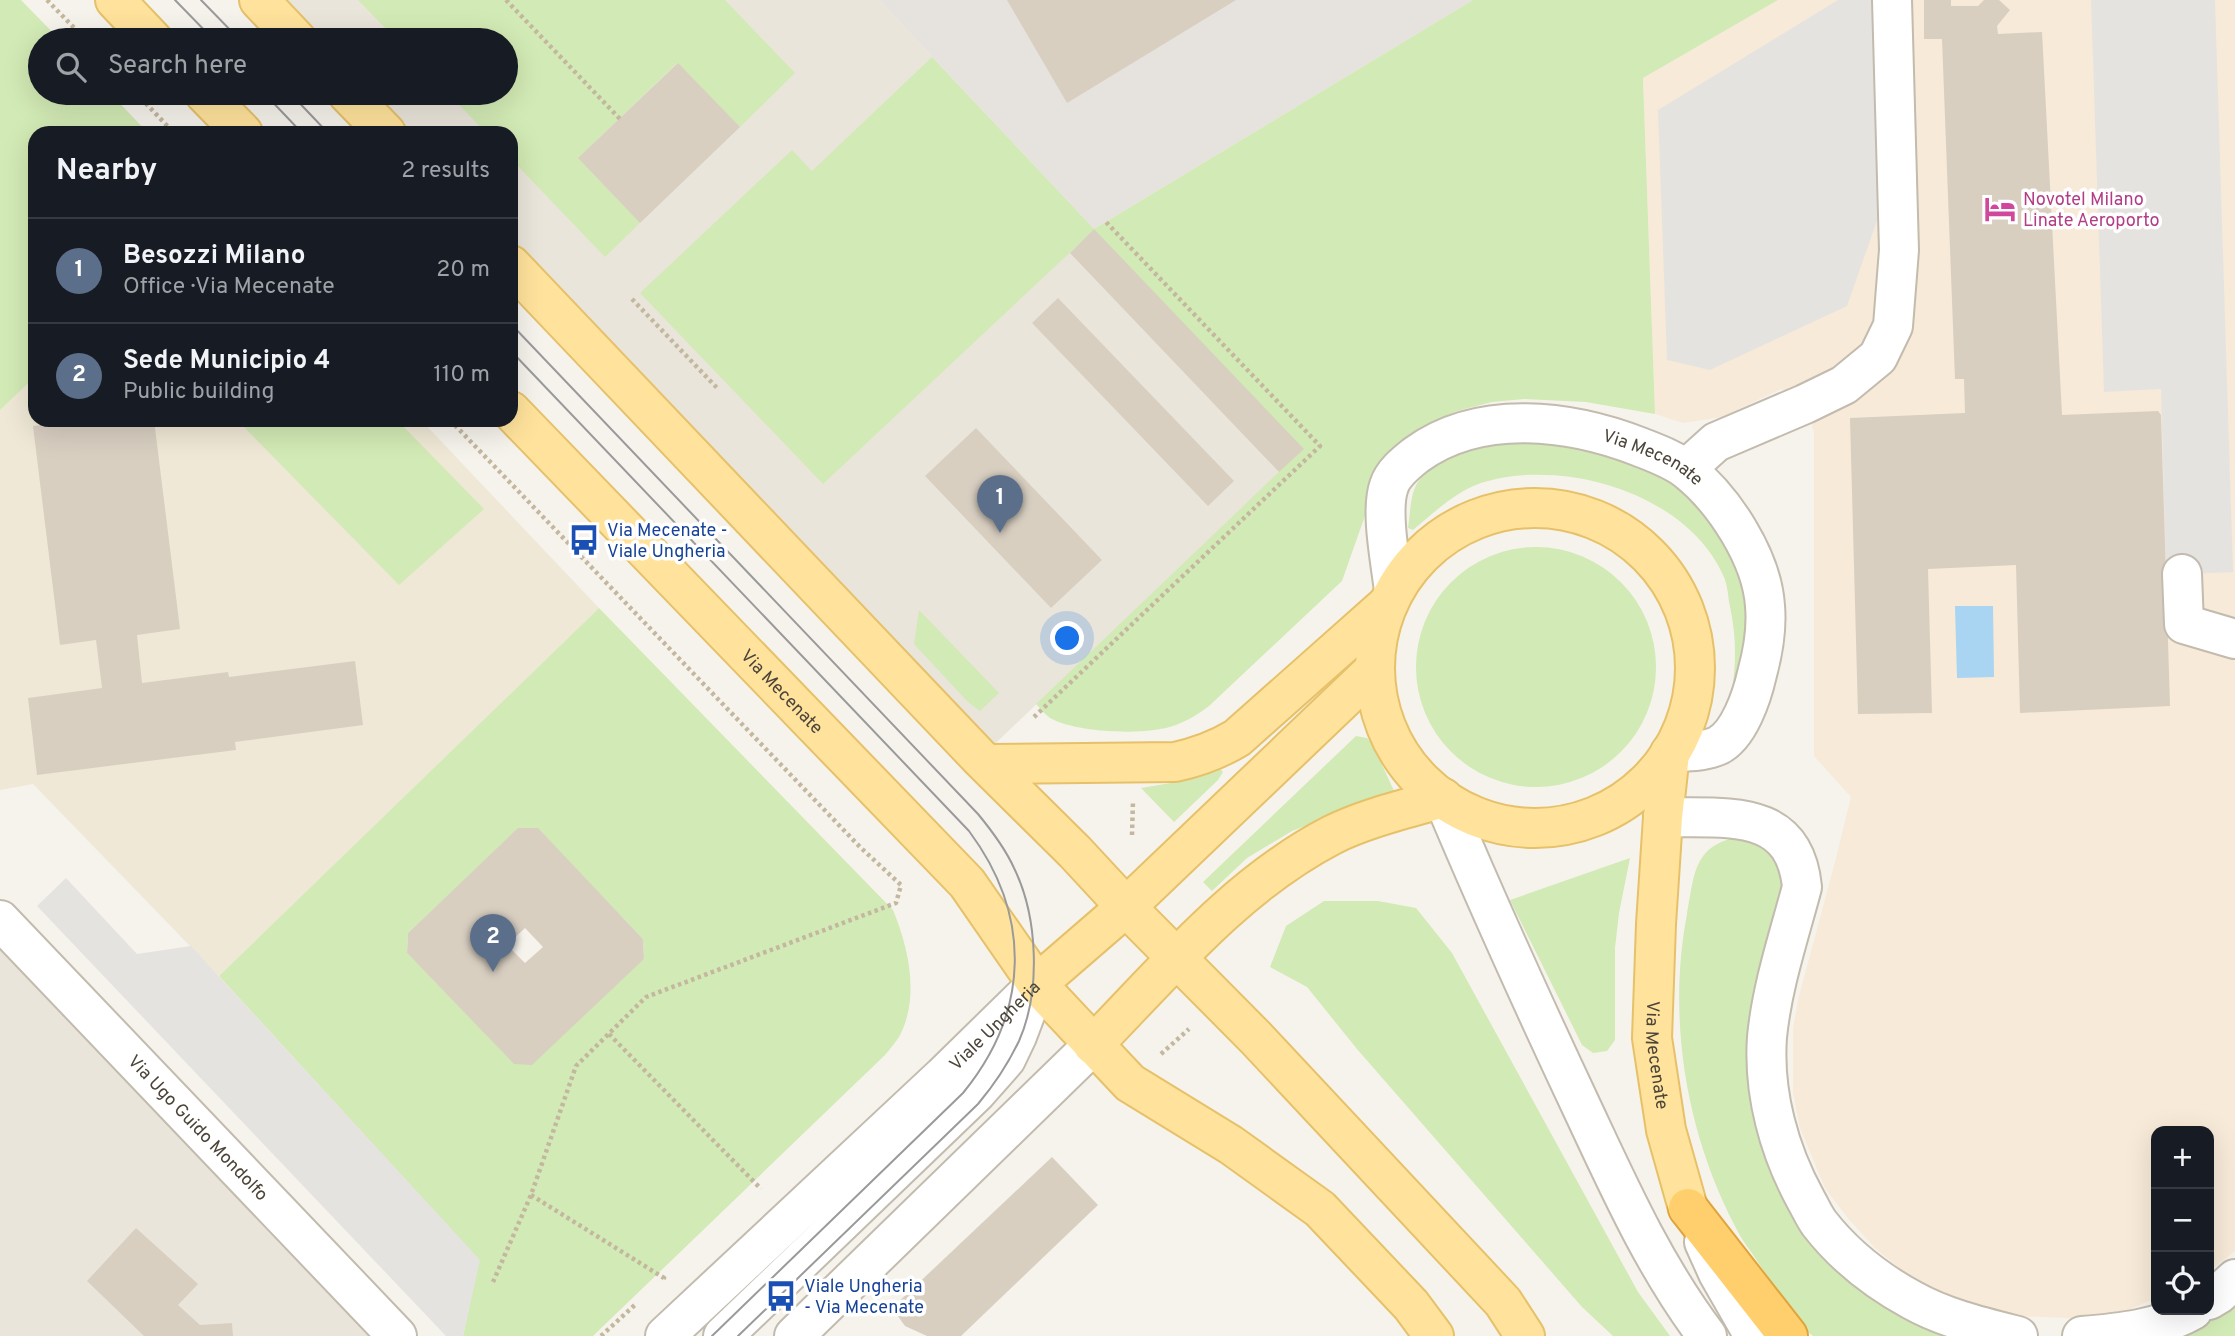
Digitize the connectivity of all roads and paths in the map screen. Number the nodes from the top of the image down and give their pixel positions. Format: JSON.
{"nodes":[{"id":1,"x":47,"y":0,"type":"edge"},
{"id":2,"x":115,"y":0,"type":"edge"},
{"id":3,"x":259,"y":0,"type":"edge"},
{"id":4,"x":506,"y":0,"type":"edge"},
{"id":5,"x":1892,"y":0,"type":"edge"},
{"id":6,"x":74,"y":28,"type":"edge"},
{"id":7,"x":142,"y":28,"type":"edge"},
{"id":8,"x":286,"y":28,"type":"edge"},
{"id":9,"x":147,"y":105,"type":"edge"},
{"id":10,"x":216,"y":105,"type":"edge"},
{"id":11,"x":359,"y":105,"type":"edge"},
{"id":12,"x":620,"y":119,"type":"dead end"},
{"id":13,"x":167,"y":126,"type":"edge"},
{"id":14,"x":236,"y":126,"type":"edge"},
{"id":15,"x":379,"y":126,"type":"edge"},
{"id":16,"x":1106,"y":222,"type":"dead end"},
{"id":17,"x":518,"y":272,"type":"edge"},
{"id":18,"x":632,"y":299,"type":"dead end"},
{"id":19,"x":718,"y":389,"type":"dead end"},
{"id":20,"x":518,"y":418,"type":"edge"},
{"id":21,"x":457,"y":427,"type":"edge"},
{"id":22,"x":1686,"y":469,"type":"junction"},
{"id":23,"x":2182,"y":573,"type":"dead end"},
{"id":24,"x":1391,"y":598,"type":"junction"},
{"id":25,"x":2235,"y":639,"type":"edge"},
{"id":26,"x":1375,"y":669,"type":"junction"},
{"id":27,"x":1034,"y":717,"type":"dead end"},
{"id":28,"x":1670,"y":753,"type":"junction"},
{"id":29,"x":987,"y":764,"type":"junction"},
{"id":30,"x":1133,"y":798,"type":"dead end"},
{"id":31,"x":1443,"y":798,"type":"junction"},
{"id":32,"x":1663,"y":817,"type":"junction"},
{"id":33,"x":1132,"y":835,"type":"dead end"},
{"id":34,"x":1126,"y":907,"type":"junction"},
{"id":35,"x":0,"y":920,"type":"edge"},
{"id":36,"x":1177,"y":959,"type":"junction"},
{"id":37,"x":1037,"y":984,"type":"junction"},
{"id":38,"x":1189,"y":1029,"type":"dead end"},
{"id":39,"x":609,"y":1034,"type":"junction"},
{"id":40,"x":1093,"y":1045,"type":"junction"},
{"id":41,"x":1158,"y":1057,"type":"dead end"},
{"id":42,"x":761,"y":1189,"type":"dead end"},
{"id":43,"x":531,"y":1195,"type":"junction"},
{"id":44,"x":1688,"y":1208,"type":"junction"},
{"id":45,"x":664,"y":1278,"type":"dead end"},
{"id":46,"x":2235,"y":1279,"type":"edge"},
{"id":47,"x":493,"y":1282,"type":"dead end"},
{"id":48,"x":2214,"y":1297,"type":"edge"},
{"id":49,"x":2180,"y":1315,"type":"edge"},
{"id":50,"x":397,"y":1336,"type":"edge"},
{"id":51,"x":665,"y":1336,"type":"edge"},
{"id":52,"x":723,"y":1336,"type":"edge"},
{"id":53,"x":794,"y":1336,"type":"edge"},
{"id":54,"x":1434,"y":1336,"type":"edge"},
{"id":55,"x":1525,"y":1336,"type":"edge"},
{"id":56,"x":1707,"y":1336,"type":"edge"},
{"id":57,"x":1754,"y":1336,"type":"edge"},
{"id":58,"x":1788,"y":1336,"type":"edge"},
{"id":59,"x":2018,"y":1336,"type":"edge"},
{"id":60,"x":2082,"y":1336,"type":"edge"}],
"edges":[{"from":1,"to":6,"type":"path"},
{"from":2,"to":7,"type":"main road"},
{"from":3,"to":8,"type":"main road"},
{"from":4,"to":12,"type":"path"},
{"from":5,"to":22,"type":"street"},
{"from":9,"to":13,"type":"path"},
{"from":10,"to":14,"type":"main road"},
{"from":11,"to":15,"type":"main road"},
{"from":16,"to":27,"type":"path"},
{"from":17,"to":29,"type":"main road"},
{"from":18,"to":19,"type":"path"},
{"from":20,"to":37,"type":"main road","name":"Via Mecenate"},
{"from":21,"to":39,"type":"path"},
{"from":22,"to":24,"type":"street","name":"Via Mecenate"},
{"from":22,"to":28,"type":"street","name":"Via Mecenate"},
{"from":23,"to":25,"type":"street"},
{"from":24,"to":26,"type":"main road","name":"Via Mecenate"},
{"from":24,"to":28,"type":"main road","name":"Via Mecenate"},
{"from":24,"to":29,"type":"main road","name":"Via Mecenate"},
{"from":26,"to":31,"type":"main road","name":"Via Mecenate"},
{"from":26,"to":34,"type":"main road"},
{"from":28,"to":31,"type":"main road","name":"Via Mecenate"},
{"from":28,"to":32,"type":"main road","name":"Via Mecenate"},
{"from":29,"to":34,"type":"main road"},
{"from":30,"to":33,"type":"path"},
{"from":31,"to":36,"type":"main road"},
{"from":31,"to":56,"type":"street","name":"Via Mecenate"},
{"from":32,"to":44,"type":"main road","name":"Via Mecenate"},
{"from":32,"to":59,"type":"street"},
{"from":34,"to":36,"type":"main road"},
{"from":34,"to":37,"type":"main road"},
{"from":35,"to":50,"type":"street","name":"Via Ugo Guido Mondolfo"},
{"from":36,"to":40,"type":"main road"},
{"from":36,"to":55,"type":"main road"},
{"from":37,"to":40,"type":"main road","name":"Via Mecenate"},
{"from":37,"to":51,"type":"street","name":"Viale Ungheria"},
{"from":37,"to":52,"type":"street","name":"Viale Ungheria"},
{"from":38,"to":41,"type":"path"},
{"from":39,"to":42,"type":"path"},
{"from":39,"to":43,"type":"path"},
{"from":40,"to":53,"type":"street"},
{"from":40,"to":54,"type":"main road","name":"Via Mecenate"},
{"from":43,"to":45,"type":"path"},
{"from":43,"to":47,"type":"path"},
{"from":44,"to":57,"type":"street","name":"Via Mecenate"},
{"from":44,"to":58,"type":"highway"},
{"from":46,"to":48,"type":"street"},
{"from":49,"to":60,"type":"street"}]}
